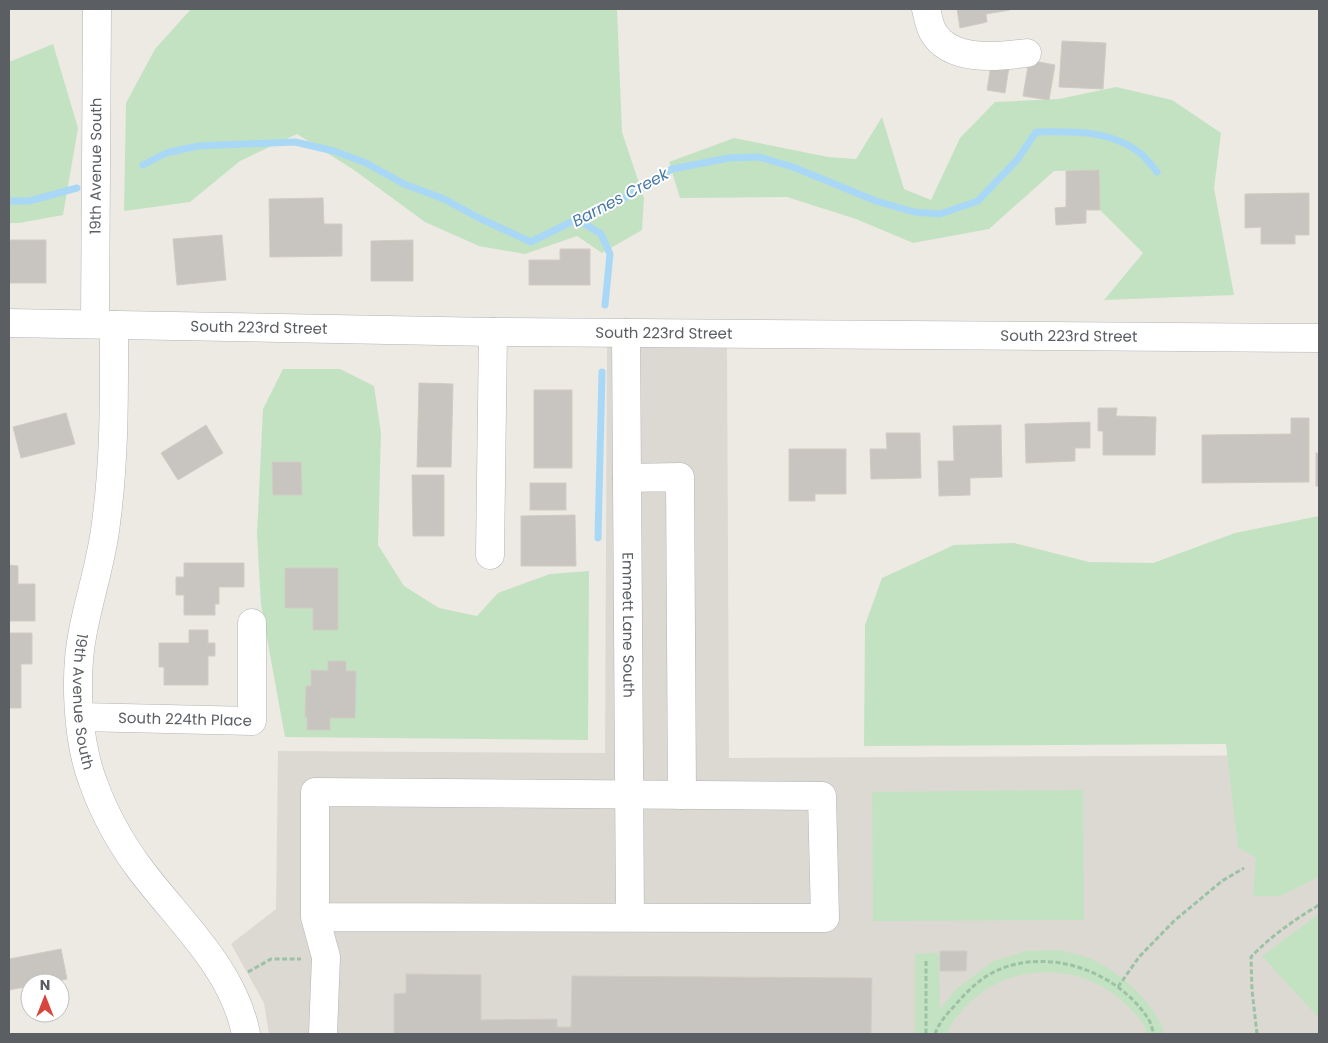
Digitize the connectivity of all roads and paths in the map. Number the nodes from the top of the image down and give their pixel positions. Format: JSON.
{"nodes":[{"id":1,"x":97,"y":9,"type":"edge"},
{"id":2,"x":926,"y":9,"type":"edge"},
{"id":3,"x":1027,"y":53,"type":"dead end"},
{"id":4,"x":9,"y":323,"type":"edge"},
{"id":5,"x":104,"y":324,"type":"junction"},
{"id":6,"x":493,"y":332,"type":"junction"},
{"id":7,"x":626,"y":333,"type":"junction"},
{"id":8,"x":1319,"y":338,"type":"edge"},
{"id":9,"x":627,"y":478,"type":"junction"},
{"id":10,"x":490,"y":555,"type":"dead end"},
{"id":11,"x":252,"y":623,"type":"dead end"},
{"id":12,"x":80,"y":717,"type":"junction"},
{"id":13,"x":630,"y":795,"type":"junction"},
{"id":14,"x":682,"y":795,"type":"junction"},
{"id":15,"x":1244,"y":868,"type":"dead end"},
{"id":16,"x":1319,"y":905,"type":"edge"},
{"id":17,"x":315,"y":917,"type":"junction"},
{"id":18,"x":630,"y":917,"type":"junction"},
{"id":19,"x":304,"y":959,"type":"dead end"},
{"id":20,"x":926,"y":960,"type":"dead end"},
{"id":21,"x":246,"y":974,"type":"dead end"},
{"id":22,"x":1118,"y":987,"type":"junction"},
{"id":23,"x":246,"y":1034,"type":"edge"},
{"id":24,"x":323,"y":1034,"type":"edge"},
{"id":25,"x":926,"y":1034,"type":"edge"},
{"id":26,"x":935,"y":1034,"type":"edge"},
{"id":27,"x":1154,"y":1034,"type":"edge"},
{"id":28,"x":1258,"y":1034,"type":"edge"}],
"edges":[{"from":1,"to":5,"type":"street","name":"19th Avenue South"},
{"from":2,"to":3,"type":"street"},
{"from":4,"to":5,"type":"street","name":"South 223rd Street"},
{"from":5,"to":6,"type":"street","name":"South 223rd Street"},
{"from":5,"to":12,"type":"street","name":"19th Avenue South"},
{"from":6,"to":7,"type":"street","name":"South 223rd Street"},
{"from":6,"to":10,"type":"street"},
{"from":7,"to":8,"type":"street","name":"South 223rd Street"},
{"from":7,"to":9,"type":"street","name":"Emmett Lane South"},
{"from":9,"to":13,"type":"street","name":"Emmett Lane South"},
{"from":9,"to":14,"type":"street"},
{"from":11,"to":12,"type":"street","name":"South 224th Place"},
{"from":12,"to":23,"type":"street","name":"19th Avenue South"},
{"from":13,"to":14,"type":"street"},
{"from":13,"to":17,"type":"street"},
{"from":13,"to":18,"type":"street","name":"Emmett Lane South"},
{"from":14,"to":18,"type":"street"},
{"from":15,"to":22,"type":"path"},
{"from":16,"to":28,"type":"path"},
{"from":17,"to":18,"type":"street"},
{"from":17,"to":24,"type":"street"},
{"from":19,"to":21,"type":"path"},
{"from":20,"to":25,"type":"path"},
{"from":22,"to":26,"type":"path"},
{"from":22,"to":27,"type":"path"}]}
